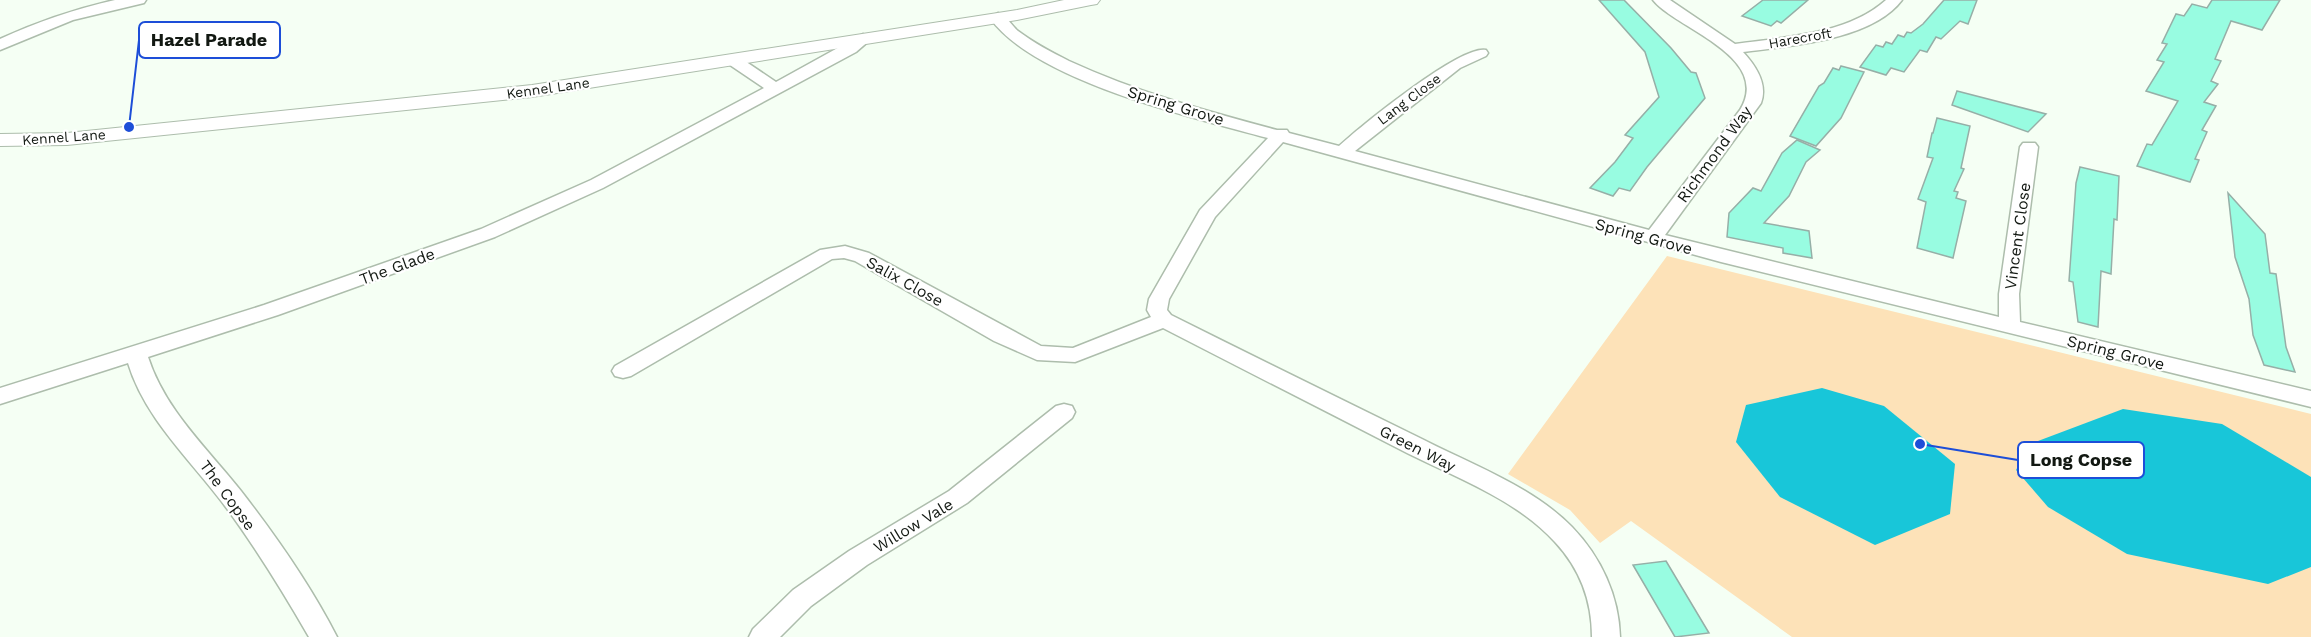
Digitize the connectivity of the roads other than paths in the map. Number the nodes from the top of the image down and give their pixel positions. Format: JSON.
{"nodes":[{"id":1,"x":139,"y":0,"type":"edge"},
{"id":2,"x":1090,"y":0,"type":"edge"},
{"id":3,"x":1660,"y":0,"type":"edge"},
{"id":4,"x":1895,"y":0,"type":"edge"},
{"id":5,"x":998,"y":18,"type":"junction"},
{"id":6,"x":863,"y":39,"type":"junction"},
{"id":7,"x":0,"y":45,"type":"edge"},
{"id":8,"x":1732,"y":49,"type":"junction"},
{"id":9,"x":1480,"y":53,"type":"dead end"},
{"id":10,"x":733,"y":60,"type":"junction"},
{"id":11,"x":775,"y":88,"type":"junction"},
{"id":12,"x":1281,"y":134,"type":"junction"},
{"id":13,"x":0,"y":140,"type":"edge"},
{"id":14,"x":2029,"y":147,"type":"dead end"},
{"id":15,"x":1343,"y":152,"type":"junction"},
{"id":16,"x":1653,"y":238,"type":"junction"},
{"id":17,"x":1164,"y":320,"type":"junction"},
{"id":18,"x":2009,"y":325,"type":"junction"},
{"id":19,"x":136,"y":353,"type":"junction"},
{"id":20,"x":622,"y":371,"type":"dead end"},
{"id":21,"x":0,"y":396,"type":"edge"},
{"id":22,"x":2311,"y":399,"type":"edge"},
{"id":23,"x":1064,"y":412,"type":"dead end"},
{"id":24,"x":323,"y":637,"type":"edge"},
{"id":25,"x":763,"y":637,"type":"edge"},
{"id":26,"x":1606,"y":637,"type":"edge"}],
"edges":[{"from":1,"to":7,"type":"street"},
{"from":2,"to":5,"type":"street","name":"Kennel Lane"},
{"from":3,"to":8,"type":"street","name":"Richmond Way"},
{"from":4,"to":8,"type":"street","name":"Harecroft"},
{"from":5,"to":6,"type":"street","name":"Kennel Lane"},
{"from":5,"to":12,"type":"street","name":"Spring Grove"},
{"from":6,"to":10,"type":"street","name":"Kennel Lane"},
{"from":6,"to":11,"type":"street","name":"The Glade"},
{"from":8,"to":16,"type":"street","name":"Richmond Way"},
{"from":9,"to":15,"type":"street","name":"Lang Close"},
{"from":10,"to":11,"type":"street"},
{"from":10,"to":13,"type":"street","name":"Kennel Lane"},
{"from":11,"to":19,"type":"street","name":"The Glade"},
{"from":12,"to":15,"type":"street","name":"Spring Grove"},
{"from":12,"to":17,"type":"street"},
{"from":14,"to":18,"type":"street","name":"Vincent Close"},
{"from":15,"to":16,"type":"street","name":"Spring Grove"},
{"from":16,"to":18,"type":"street","name":"Spring Grove"},
{"from":17,"to":20,"type":"street","name":"Salix Close"},
{"from":17,"to":26,"type":"street","name":"Green Way"},
{"from":18,"to":22,"type":"street","name":"Spring Grove"},
{"from":19,"to":21,"type":"street","name":"The Glade"},
{"from":19,"to":24,"type":"street","name":"The Copse"},
{"from":23,"to":25,"type":"street","name":"Willow Vale"}]}
